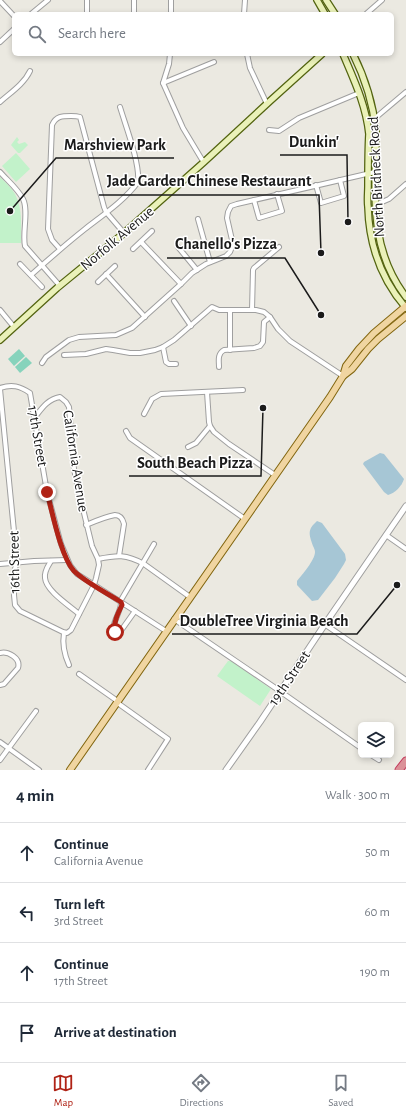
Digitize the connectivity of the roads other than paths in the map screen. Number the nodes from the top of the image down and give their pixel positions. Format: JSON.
{"nodes":[{"id":1,"x":48,"y":0,"type":"edge"},
{"id":2,"x":87,"y":0,"type":"edge"},
{"id":3,"x":134,"y":0,"type":"edge"},
{"id":4,"x":171,"y":0,"type":"edge"},
{"id":5,"x":245,"y":0,"type":"edge"},
{"id":6,"x":317,"y":0,"type":"edge"},
{"id":7,"x":326,"y":0,"type":"edge"},
{"id":8,"x":382,"y":0,"type":"edge"},
{"id":9,"x":0,"y":1,"type":"edge"},
{"id":10,"x":33,"y":12,"type":"edge"},
{"id":11,"x":86,"y":12,"type":"edge"},
{"id":12,"x":134,"y":12,"type":"edge"},
{"id":13,"x":171,"y":12,"type":"edge"},
{"id":14,"x":244,"y":12,"type":"edge"},
{"id":15,"x":323,"y":12,"type":"edge"},
{"id":16,"x":334,"y":12,"type":"edge"},
{"id":17,"x":368,"y":12,"type":"edge"},
{"id":18,"x":12,"y":14,"type":"edge"},
{"id":19,"x":12,"y":31,"type":"edge"},
{"id":20,"x":0,"y":42,"type":"edge"},
{"id":21,"x":170,"y":56,"type":"edge"},
{"id":22,"x":247,"y":56,"type":"edge"},
{"id":23,"x":320,"y":56,"type":"edge"},
{"id":24,"x":344,"y":56,"type":"edge"},
{"id":25,"x":354,"y":56,"type":"edge"},
{"id":26,"x":214,"y":62,"type":"dead end"},
{"id":27,"x":30,"y":71,"type":"dead end"},
{"id":28,"x":163,"y":83,"type":"junction"},
{"id":29,"x":406,"y":92,"type":"edge"},
{"id":30,"x":359,"y":93,"type":"junction"},
{"id":31,"x":0,"y":102,"type":"edge"},
{"id":32,"x":267,"y":104,"type":"junction"},
{"id":33,"x":120,"y":107,"type":"dead end"},
{"id":34,"x":374,"y":119,"type":"junction"},
{"id":35,"x":269,"y":130,"type":"dead end"},
{"id":36,"x":204,"y":162,"type":"junction"},
{"id":37,"x":0,"y":172,"type":"edge"},
{"id":38,"x":375,"y":172,"type":"junction"},
{"id":39,"x":368,"y":174,"type":"junction"},
{"id":40,"x":340,"y":180,"type":"junction"},
{"id":41,"x":406,"y":184,"type":"edge"},
{"id":42,"x":316,"y":185,"type":"junction"},
{"id":43,"x":277,"y":194,"type":"junction"},
{"id":44,"x":254,"y":200,"type":"junction"},
{"id":45,"x":375,"y":205,"type":"junction"},
{"id":46,"x":106,"y":212,"type":"junction"},
{"id":47,"x":198,"y":219,"type":"dead end"},
{"id":48,"x":152,"y":231,"type":"dead end"},
{"id":49,"x":124,"y":233,"type":"junction"},
{"id":50,"x":379,"y":238,"type":"junction"},
{"id":51,"x":371,"y":240,"type":"junction"},
{"id":52,"x":141,"y":242,"type":"junction"},
{"id":53,"x":279,"y":246,"type":"dead end"},
{"id":54,"x":178,"y":248,"type":"dead end"},
{"id":55,"x":60,"y":249,"type":"junction"},
{"id":56,"x":133,"y":249,"type":"dead end"},
{"id":57,"x":210,"y":262,"type":"junction"},
{"id":58,"x":20,"y":264,"type":"dead end"},
{"id":59,"x":42,"y":265,"type":"junction"},
{"id":60,"x":115,"y":266,"type":"dead end"},
{"id":61,"x":197,"y":270,"type":"junction"},
{"id":62,"x":106,"y":274,"type":"junction"},
{"id":63,"x":31,"y":275,"type":"junction"},
{"id":64,"x":98,"y":282,"type":"dead end"},
{"id":65,"x":180,"y":284,"type":"junction"},
{"id":66,"x":60,"y":286,"type":"junction"},
{"id":67,"x":42,"y":287,"type":"dead end"},
{"id":68,"x":406,"y":296,"type":"edge"},
{"id":69,"x":174,"y":300,"type":"dead end"},
{"id":70,"x":406,"y":307,"type":"edge"},
{"id":71,"x":0,"y":310,"type":"edge"},
{"id":72,"x":230,"y":310,"type":"junction"},
{"id":73,"x":252,"y":310,"type":"junction"},
{"id":74,"x":406,"y":316,"type":"edge"},
{"id":75,"x":145,"y":317,"type":"junction"},
{"id":76,"x":270,"y":317,"type":"junction"},
{"id":77,"x":192,"y":326,"type":"junction"},
{"id":78,"x":14,"y":327,"type":"junction"},
{"id":79,"x":0,"y":340,"type":"edge"},
{"id":80,"x":163,"y":347,"type":"junction"},
{"id":81,"x":230,"y":350,"type":"junction"},
{"id":82,"x":64,"y":355,"type":"dead end"},
{"id":83,"x":42,"y":363,"type":"dead end"},
{"id":84,"x":176,"y":364,"type":"dead end"},
{"id":85,"x":219,"y":367,"type":"dead end"},
{"id":86,"x":343,"y":376,"type":"junction"},
{"id":87,"x":0,"y":389,"type":"edge"},
{"id":88,"x":243,"y":390,"type":"dead end"},
{"id":89,"x":207,"y":392,"type":"junction"},
{"id":90,"x":144,"y":414,"type":"dead end"},
{"id":91,"x":35,"y":417,"type":"junction"},
{"id":92,"x":210,"y":426,"type":"junction"},
{"id":93,"x":126,"y":431,"type":"dead end"},
{"id":94,"x":188,"y":447,"type":"dead end"},
{"id":95,"x":275,"y":475,"type":"junction"},
{"id":96,"x":406,"y":506,"type":"edge"},
{"id":97,"x":245,"y":519,"type":"junction"},
{"id":98,"x":86,"y":525,"type":"junction"},
{"id":99,"x":386,"y":535,"type":"junction"},
{"id":100,"x":154,"y":544,"type":"dead end"},
{"id":101,"x":406,"y":549,"type":"edge"},
{"id":102,"x":119,"y":556,"type":"junction"},
{"id":103,"x":98,"y":559,"type":"junction"},
{"id":104,"x":67,"y":560,"type":"junction"},
{"id":105,"x":51,"y":561,"type":"junction"},
{"id":106,"x":17,"y":562,"type":"junction"},
{"id":107,"x":142,"y":563,"type":"junction"},
{"id":108,"x":0,"y":564,"type":"edge"},
{"id":109,"x":94,"y":585,"type":"junction"},
{"id":110,"x":190,"y":597,"type":"junction"},
{"id":111,"x":121,"y":602,"type":"junction"},
{"id":112,"x":135,"y":611,"type":"junction"},
{"id":113,"x":79,"y":614,"type":"junction"},
{"id":114,"x":174,"y":620,"type":"junction"},
{"id":115,"x":323,"y":622,"type":"junction"},
{"id":116,"x":166,"y":631,"type":"junction"},
{"id":117,"x":64,"y":633,"type":"junction"},
{"id":118,"x":0,"y":653,"type":"edge"},
{"id":119,"x":69,"y":664,"type":"dead end"},
{"id":120,"x":79,"y":674,"type":"dead end"},
{"id":121,"x":406,"y":680,"type":"edge"},
{"id":122,"x":0,"y":686,"type":"edge"},
{"id":123,"x":280,"y":691,"type":"junction"},
{"id":124,"x":118,"y":702,"type":"junction"},
{"id":125,"x":36,"y":711,"type":"dead end"},
{"id":126,"x":0,"y":742,"type":"edge"},
{"id":127,"x":358,"y":746,"type":"edge"},
{"id":128,"x":8,"y":748,"type":"junction"},
{"id":129,"x":376,"y":758,"type":"edge"},
{"id":130,"x":0,"y":760,"type":"edge"},
{"id":131,"x":379,"y":760,"type":"dead end"},
{"id":132,"x":406,"y":761,"type":"edge"},
{"id":133,"x":39,"y":770,"type":"edge"},
{"id":134,"x":70,"y":770,"type":"edge"},
{"id":135,"x":148,"y":770,"type":"edge"},
{"id":136,"x":226,"y":770,"type":"edge"},
{"id":137,"x":399,"y":770,"type":"edge"}],
"edges":[{"from":1,"to":10,"type":"street"},
{"from":2,"to":11,"type":"street"},
{"from":3,"to":12,"type":"street"},
{"from":4,"to":13,"type":"street"},
{"from":5,"to":14,"type":"street"},
{"from":6,"to":15,"type":"main road"},
{"from":7,"to":16,"type":"main road"},
{"from":8,"to":17,"type":"street"},
{"from":9,"to":18,"type":"street"},
{"from":19,"to":20,"type":"street"},
{"from":21,"to":28,"type":"street"},
{"from":22,"to":32,"type":"street"},
{"from":23,"to":32,"type":"main road","name":"Norfolk Avenue"},
{"from":24,"to":30,"type":"main road","name":"North Birdneck Road"},
{"from":25,"to":34,"type":"main road","name":"North Birdneck Road"},
{"from":26,"to":28,"type":"street"},
{"from":27,"to":31,"type":"street"},
{"from":28,"to":36,"type":"street"},
{"from":29,"to":34,"type":"street"},
{"from":30,"to":35,"type":"street"},
{"from":30,"to":39,"type":"main road","name":"North Birdneck Road"},
{"from":32,"to":36,"type":"main road","name":"Norfolk Avenue"},
{"from":33,"to":46,"type":"street"},
{"from":34,"to":38,"type":"main road","name":"North Birdneck Road"},
{"from":36,"to":49,"type":"main road","name":"Norfolk Avenue"},
{"from":37,"to":59,"type":"street"},
{"from":38,"to":39,"type":"street"},
{"from":38,"to":45,"type":"main road","name":"North Birdneck Road"},
{"from":39,"to":40,"type":"street"},
{"from":39,"to":51,"type":"main road","name":"North Birdneck Road"},
{"from":40,"to":42,"type":"street"},
{"from":40,"to":42,"type":"street"},
{"from":41,"to":45,"type":"street"},
{"from":42,"to":43,"type":"street"},
{"from":43,"to":44,"type":"street"},
{"from":43,"to":44,"type":"street"},
{"from":44,"to":57,"type":"street"},
{"from":45,"to":50,"type":"main road","name":"North Birdneck Road"},
{"from":46,"to":49,"type":"street"},
{"from":46,"to":55,"type":"street"},
{"from":46,"to":55,"type":"street"},
{"from":47,"to":57,"type":"street"},
{"from":48,"to":52,"type":"street"},
{"from":49,"to":66,"type":"main road","name":"Norfolk Avenue"},
{"from":50,"to":51,"type":"street"},
{"from":50,"to":68,"type":"main road","name":"North Birdneck Road"},
{"from":51,"to":70,"type":"main road","name":"North Birdneck Road"},
{"from":52,"to":56,"type":"street"},
{"from":52,"to":65,"type":"street"},
{"from":53,"to":73,"type":"street"},
{"from":54,"to":61,"type":"street"},
{"from":55,"to":59,"type":"street"},
{"from":57,"to":61,"type":"street"},
{"from":58,"to":63,"type":"street"},
{"from":59,"to":63,"type":"street"},
{"from":59,"to":66,"type":"street"},
{"from":60,"to":62,"type":"street"},
{"from":61,"to":65,"type":"street"},
{"from":62,"to":64,"type":"street"},
{"from":62,"to":75,"type":"street"},
{"from":63,"to":67,"type":"street"},
{"from":65,"to":75,"type":"street"},
{"from":66,"to":78,"type":"main road","name":"Norfolk Avenue"},
{"from":69,"to":77,"type":"street"},
{"from":70,"to":86,"type":"main road"},
{"from":71,"to":78,"type":"street"},
{"from":72,"to":73,"type":"street"},
{"from":72,"to":77,"type":"street"},
{"from":72,"to":81,"type":"street"},
{"from":73,"to":76,"type":"street"},
{"from":74,"to":86,"type":"main road"},
{"from":75,"to":83,"type":"street"},
{"from":76,"to":81,"type":"street"},
{"from":76,"to":86,"type":"street"},
{"from":77,"to":80,"type":"street"},
{"from":78,"to":79,"type":"main road","name":"Norfolk Avenue"},
{"from":80,"to":82,"type":"street"},
{"from":80,"to":84,"type":"street"},
{"from":81,"to":85,"type":"street"},
{"from":86,"to":95,"type":"main road"},
{"from":87,"to":91,"type":"street","name":"17th Street"},
{"from":87,"to":106,"type":"street","name":"16th Street"},
{"from":88,"to":89,"type":"street"},
{"from":89,"to":90,"type":"street"},
{"from":89,"to":92,"type":"street"},
{"from":91,"to":98,"type":"street","name":"California Avenue"},
{"from":91,"to":104,"type":"street","name":"17th Street"},
{"from":92,"to":94,"type":"street"},
{"from":92,"to":95,"type":"street"},
{"from":93,"to":97,"type":"street"},
{"from":95,"to":97,"type":"main road"},
{"from":96,"to":99,"type":"street","name":"19th Street"},
{"from":97,"to":110,"type":"main road"},
{"from":98,"to":102,"type":"street"},
{"from":98,"to":103,"type":"street","name":"California Avenue"},
{"from":99,"to":101,"type":"street"},
{"from":99,"to":115,"type":"street","name":"19th Street"},
{"from":100,"to":107,"type":"street"},
{"from":102,"to":103,"type":"street"},
{"from":102,"to":107,"type":"street"},
{"from":103,"to":109,"type":"street"},
{"from":104,"to":105,"type":"street"},
{"from":104,"to":109,"type":"street","name":"17th Street"},
{"from":105,"to":106,"type":"street"},
{"from":105,"to":113,"type":"street"},
{"from":106,"to":108,"type":"street"},
{"from":106,"to":117,"type":"street","name":"16th Street"},
{"from":107,"to":110,"type":"street"},
{"from":107,"to":111,"type":"street"},
{"from":109,"to":111,"type":"street","name":"17th Street"},
{"from":109,"to":113,"type":"street"},
{"from":110,"to":114,"type":"main road"},
{"from":111,"to":112,"type":"street","name":"17th Street"},
{"from":111,"to":112,"type":"street"},
{"from":112,"to":116,"type":"street","name":"17th Street"},
{"from":113,"to":117,"type":"street"},
{"from":114,"to":116,"type":"main road"},
{"from":114,"to":123,"type":"street"},
{"from":115,"to":121,"type":"street"},
{"from":115,"to":123,"type":"street","name":"19th Street"},
{"from":116,"to":124,"type":"main road"},
{"from":117,"to":119,"type":"street"},
{"from":118,"to":122,"type":"street"},
{"from":120,"to":124,"type":"street"},
{"from":123,"to":127,"type":"street"},
{"from":123,"to":136,"type":"street","name":"19th Street"},
{"from":124,"to":134,"type":"main road"},
{"from":124,"to":135,"type":"street"},
{"from":125,"to":128,"type":"street"},
{"from":126,"to":128,"type":"street"},
{"from":128,"to":130,"type":"street"},
{"from":128,"to":133,"type":"street"},
{"from":129,"to":131,"type":"street"},
{"from":132,"to":137,"type":"highway"}]}
